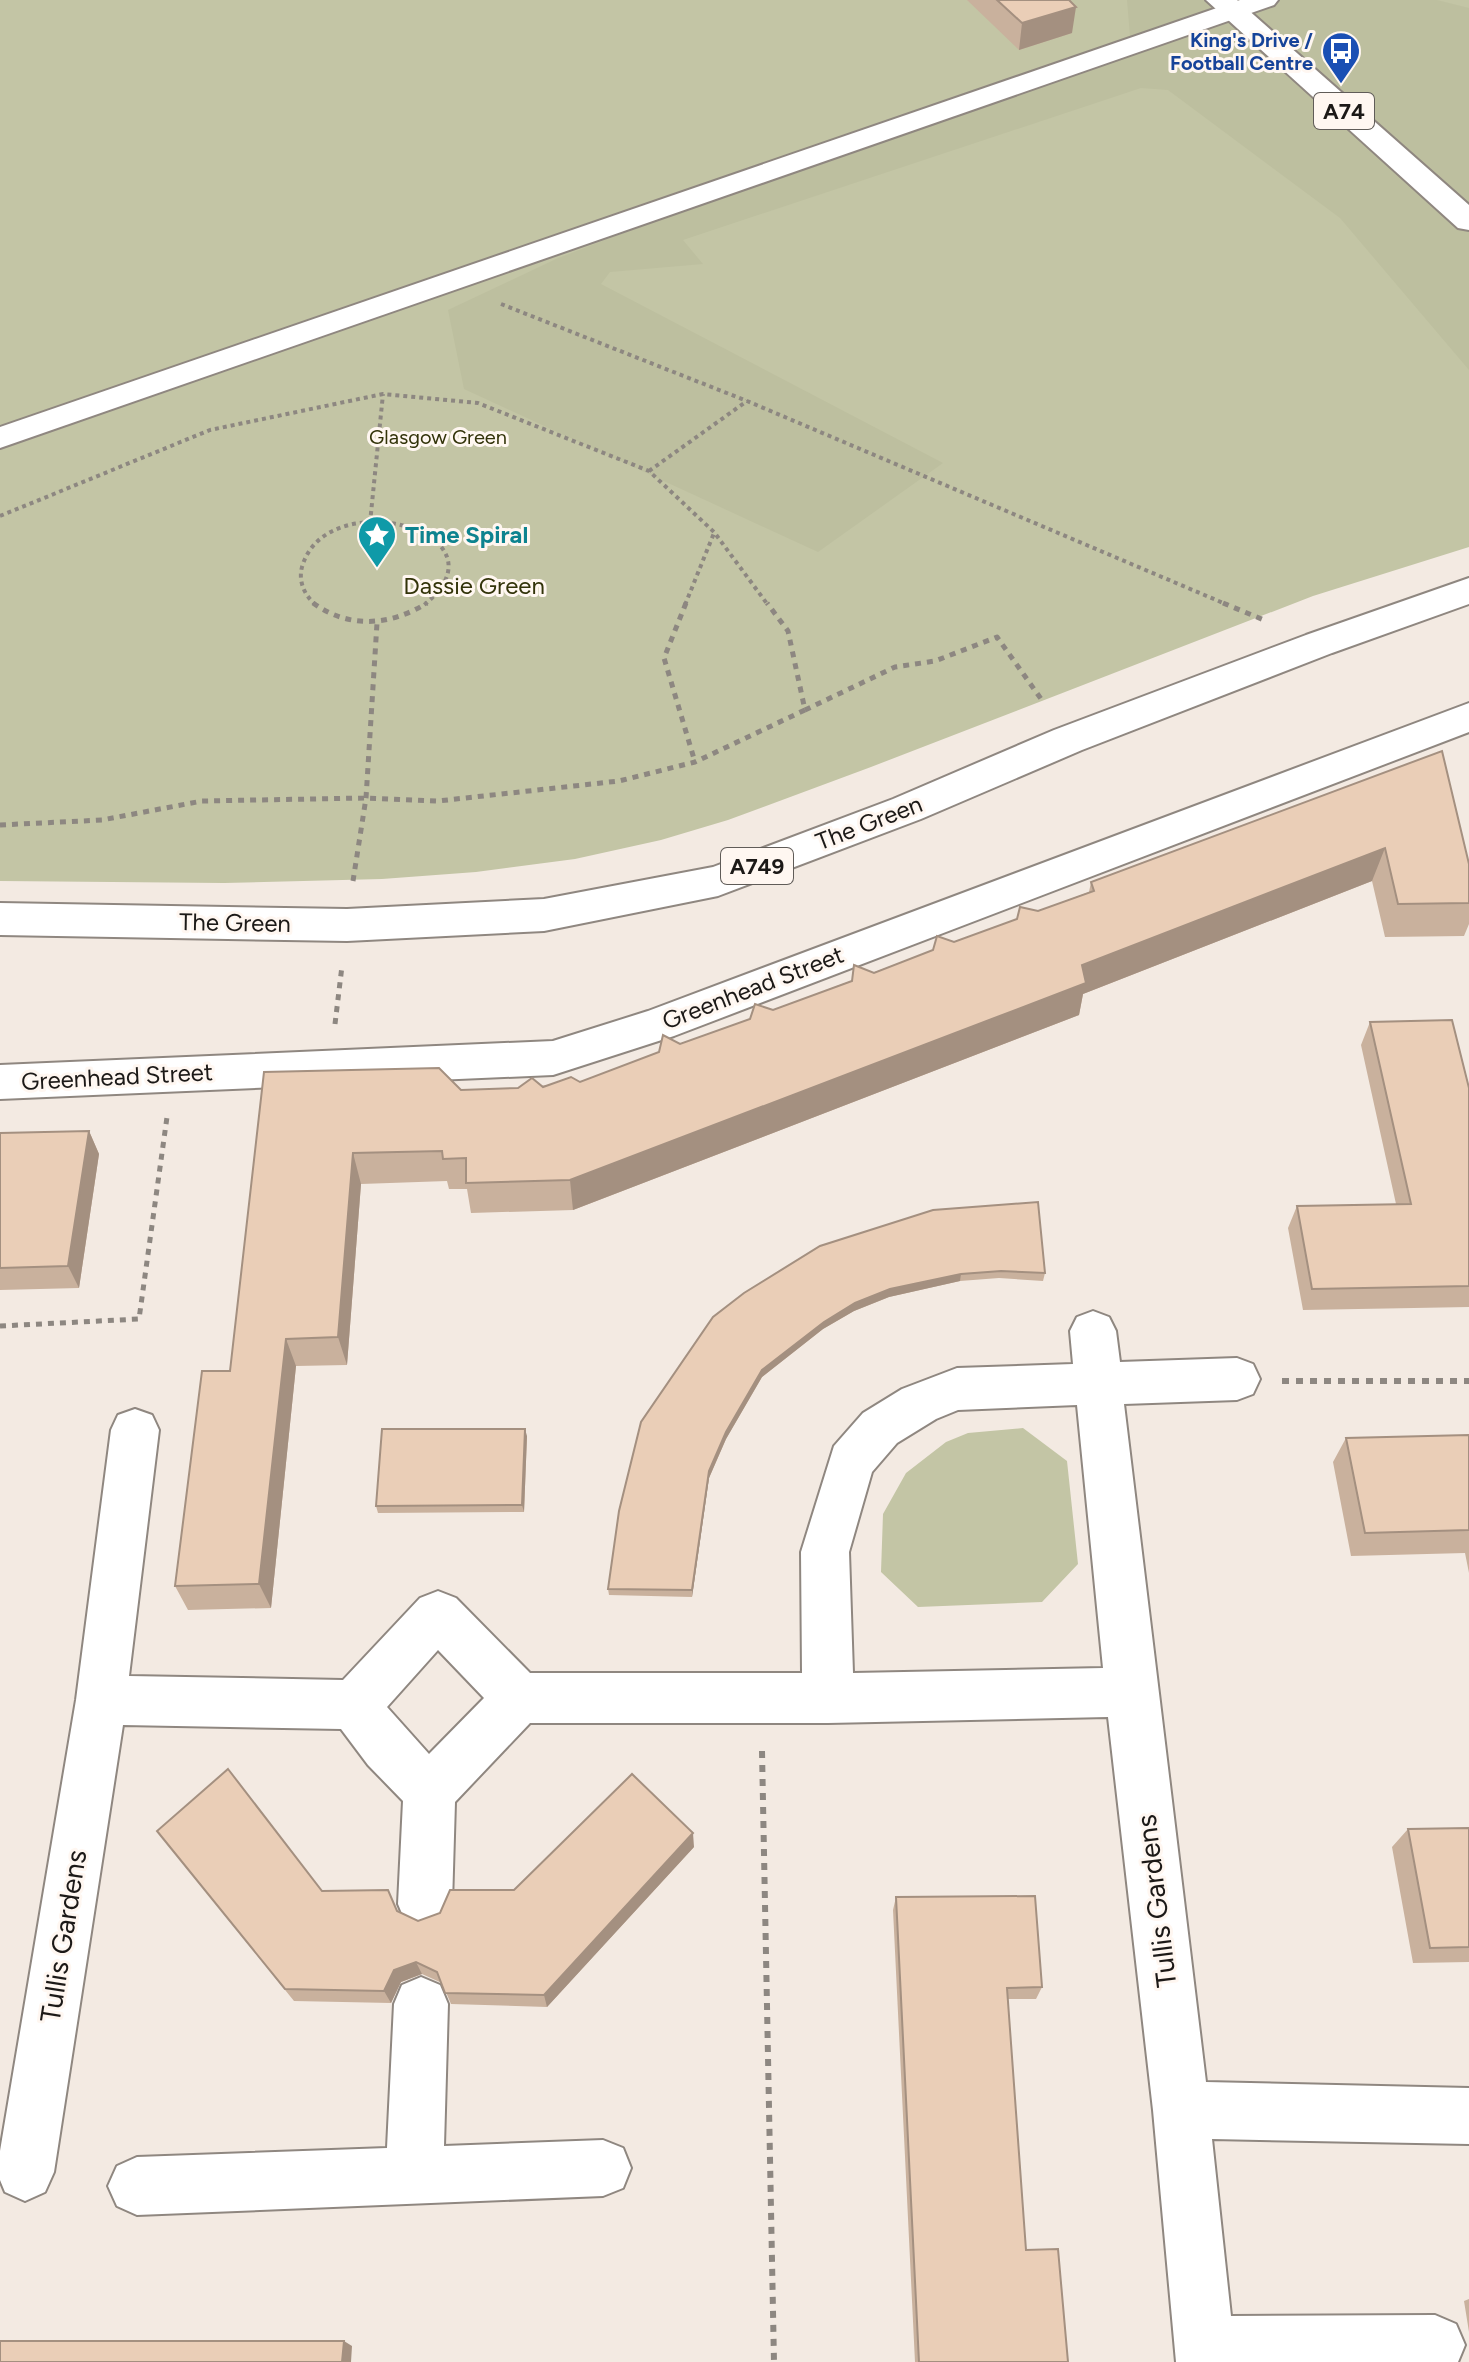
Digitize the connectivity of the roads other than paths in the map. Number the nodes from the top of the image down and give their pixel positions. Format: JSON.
{"nodes":[{"id":1,"x":1265,"y":0,"type":"edge"},
{"id":2,"x":1227,"y":6,"type":"edge"},
{"id":3,"x":1469,"y":221,"type":"edge"},
{"id":4,"x":0,"y":438,"type":"edge"},
{"id":5,"x":1469,"y":591,"type":"edge"},
{"id":6,"x":1469,"y":719,"type":"edge"},
{"id":7,"x":0,"y":919,"type":"edge"},
{"id":8,"x":0,"y":1082,"type":"edge"},
{"id":9,"x":1093,"y":1331,"type":"dead end"},
{"id":10,"x":1237,"y":1379,"type":"road end"},
{"id":11,"x":1099,"y":1384,"type":"junction"},
{"id":12,"x":135,"y":1430,"type":"dead end"},
{"id":13,"x":1131,"y":1692,"type":"junction"},
{"id":14,"x":519,"y":1698,"type":"junction"},
{"id":15,"x":828,"y":1698,"type":"junction"},
{"id":16,"x":101,"y":1700,"type":"junction"},
{"id":17,"x":354,"y":1705,"type":"junction"},
{"id":18,"x":429,"y":1791,"type":"junction"},
{"id":19,"x":425,"y":1904,"type":"dead end"},
{"id":20,"x":421,"y":2004,"type":"dead end"},
{"id":21,"x":1181,"y":2110,"type":"junction"},
{"id":22,"x":1469,"y":2116,"type":"edge"},
{"id":23,"x":603,"y":2168,"type":"dead end"},
{"id":24,"x":25,"y":2172,"type":"dead end"},
{"id":25,"x":414,"y":2175,"type":"junction"},
{"id":26,"x":137,"y":2186,"type":"dead end"},
{"id":27,"x":1435,"y":2345,"type":"dead end"},
{"id":28,"x":1205,"y":2354,"type":"edge"}],
"edges":[{"from":1,"to":2,"type":"street"},
{"from":2,"to":3,"type":"street","number":"A74"},
{"from":2,"to":4,"type":"street"},
{"from":5,"to":7,"type":"street","name":"The Green","number":"A749"},
{"from":6,"to":8,"type":"street","name":"Greenhead Street"},
{"from":9,"to":11,"type":"street","name":"Tullis Gardens"},
{"from":10,"to":11,"type":"street"},
{"from":11,"to":13,"type":"street","name":"Tullis Gardens"},
{"from":11,"to":15,"type":"street"},
{"from":12,"to":16,"type":"street","name":"Tullis Gardens"},
{"from":13,"to":15,"type":"street"},
{"from":13,"to":21,"type":"street","name":"Tullis Gardens"},
{"from":14,"to":15,"type":"street"},
{"from":14,"to":17,"type":"street"},
{"from":14,"to":18,"type":"street"},
{"from":16,"to":17,"type":"street"},
{"from":16,"to":24,"type":"street","name":"Tullis Gardens"},
{"from":17,"to":18,"type":"street"},
{"from":18,"to":19,"type":"street"},
{"from":20,"to":25,"type":"street"},
{"from":21,"to":22,"type":"street"},
{"from":21,"to":28,"type":"street","name":"Tullis Gardens"},
{"from":23,"to":25,"type":"street"},
{"from":25,"to":26,"type":"street"},
{"from":27,"to":28,"type":"street","name":"Tullis Gardens"}]}
